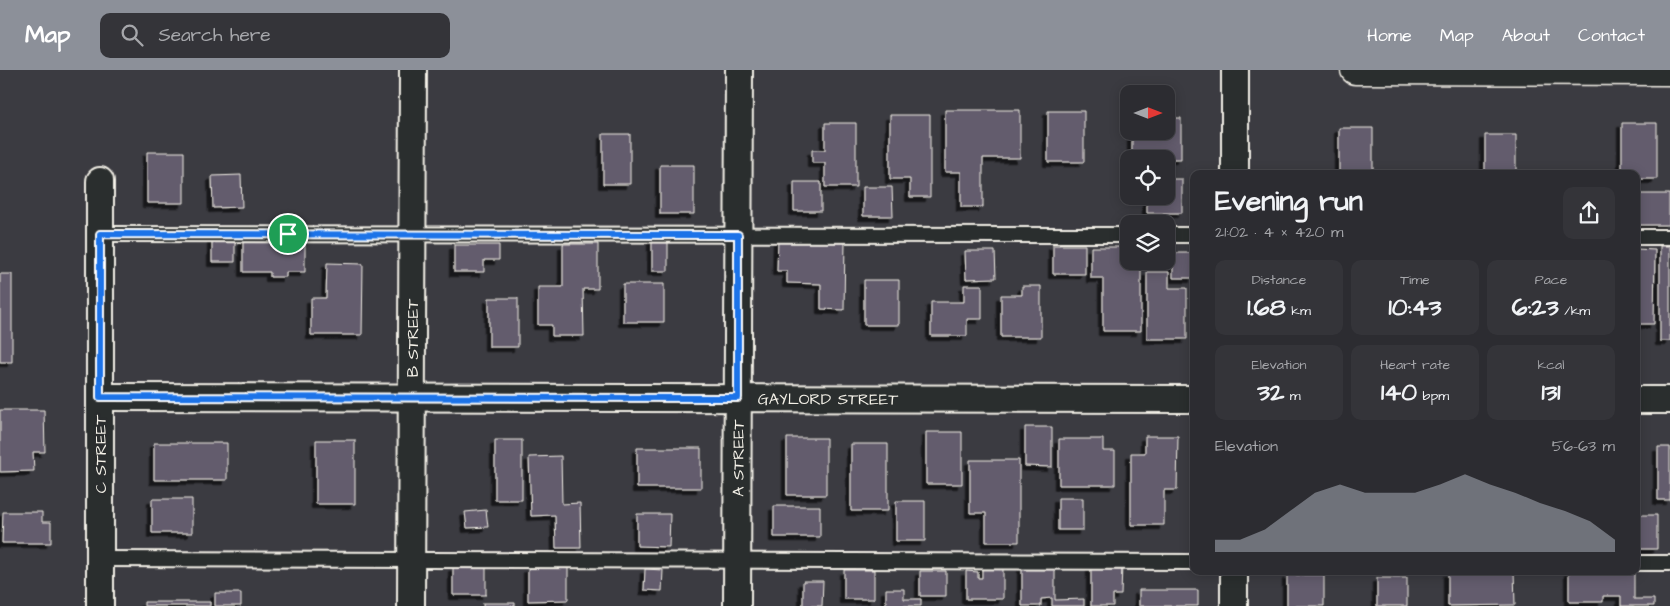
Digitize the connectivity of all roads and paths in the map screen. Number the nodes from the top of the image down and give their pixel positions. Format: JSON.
{"nodes":[{"id":1,"x":412,"y":70,"type":"edge"},
{"id":2,"x":739,"y":70,"type":"edge"},
{"id":3,"x":1235,"y":70,"type":"edge"},
{"id":4,"x":1355,"y":70,"type":"edge"},
{"id":5,"x":1670,"y":71,"type":"edge"},
{"id":6,"x":1235,"y":170,"type":"edge"},
{"id":7,"x":100,"y":181,"type":"dead end"},
{"id":8,"x":100,"y":234,"type":"junction"},
{"id":9,"x":412,"y":234,"type":"junction"},
{"id":10,"x":738,"y":235,"type":"junction"},
{"id":11,"x":1120,"y":235,"type":"edge"},
{"id":12,"x":1175,"y":235,"type":"edge"},
{"id":13,"x":1190,"y":235,"type":"edge"},
{"id":14,"x":1640,"y":237,"type":"edge"},
{"id":15,"x":1670,"y":237,"type":"edge"},
{"id":16,"x":100,"y":397,"type":"junction"},
{"id":17,"x":412,"y":398,"type":"junction"},
{"id":18,"x":738,"y":398,"type":"junction"},
{"id":19,"x":1190,"y":399,"type":"edge"},
{"id":20,"x":1640,"y":400,"type":"edge"},
{"id":21,"x":1670,"y":400,"type":"edge"},
{"id":22,"x":100,"y":560,"type":"junction"},
{"id":23,"x":738,"y":560,"type":"junction"},
{"id":24,"x":411,"y":561,"type":"junction"},
{"id":25,"x":1190,"y":562,"type":"edge"},
{"id":26,"x":1640,"y":563,"type":"edge"},
{"id":27,"x":1670,"y":563,"type":"edge"},
{"id":28,"x":1234,"y":575,"type":"edge"},
{"id":29,"x":100,"y":606,"type":"edge"},
{"id":30,"x":411,"y":606,"type":"edge"},
{"id":31,"x":738,"y":606,"type":"edge"},
{"id":32,"x":1234,"y":606,"type":"edge"}],
"edges":[{"from":1,"to":9,"type":"street","name":"B STREET"},
{"from":2,"to":10,"type":"street","name":"A STREET"},
{"from":3,"to":6,"type":"street"},
{"from":4,"to":5,"type":"street"},
{"from":7,"to":8,"type":"street","name":"C STREET"},
{"from":8,"to":9,"type":"lane"},
{"from":8,"to":16,"type":"street","name":"C STREET"},
{"from":9,"to":10,"type":"lane"},
{"from":9,"to":17,"type":"street","name":"B STREET"},
{"from":10,"to":11,"type":"lane"},
{"from":10,"to":18,"type":"street","name":"A STREET"},
{"from":12,"to":13,"type":"lane"},
{"from":14,"to":15,"type":"lane"},
{"from":16,"to":17,"type":"street","name":"GAYLORD STREET"},
{"from":16,"to":22,"type":"street","name":"C STREET"},
{"from":17,"to":18,"type":"street","name":"GAYLORD STREET"},
{"from":17,"to":24,"type":"street","name":"B STREET"},
{"from":18,"to":19,"type":"street","name":"GAYLORD STREET"},
{"from":18,"to":23,"type":"street","name":"A STREET"},
{"from":20,"to":21,"type":"street"},
{"from":22,"to":24,"type":"lane"},
{"from":22,"to":29,"type":"street","name":"C STREET"},
{"from":23,"to":24,"type":"lane"},
{"from":23,"to":25,"type":"lane"},
{"from":23,"to":31,"type":"street","name":"A STREET"},
{"from":24,"to":30,"type":"street","name":"B STREET"},
{"from":26,"to":27,"type":"lane"},
{"from":28,"to":32,"type":"street"}]}
